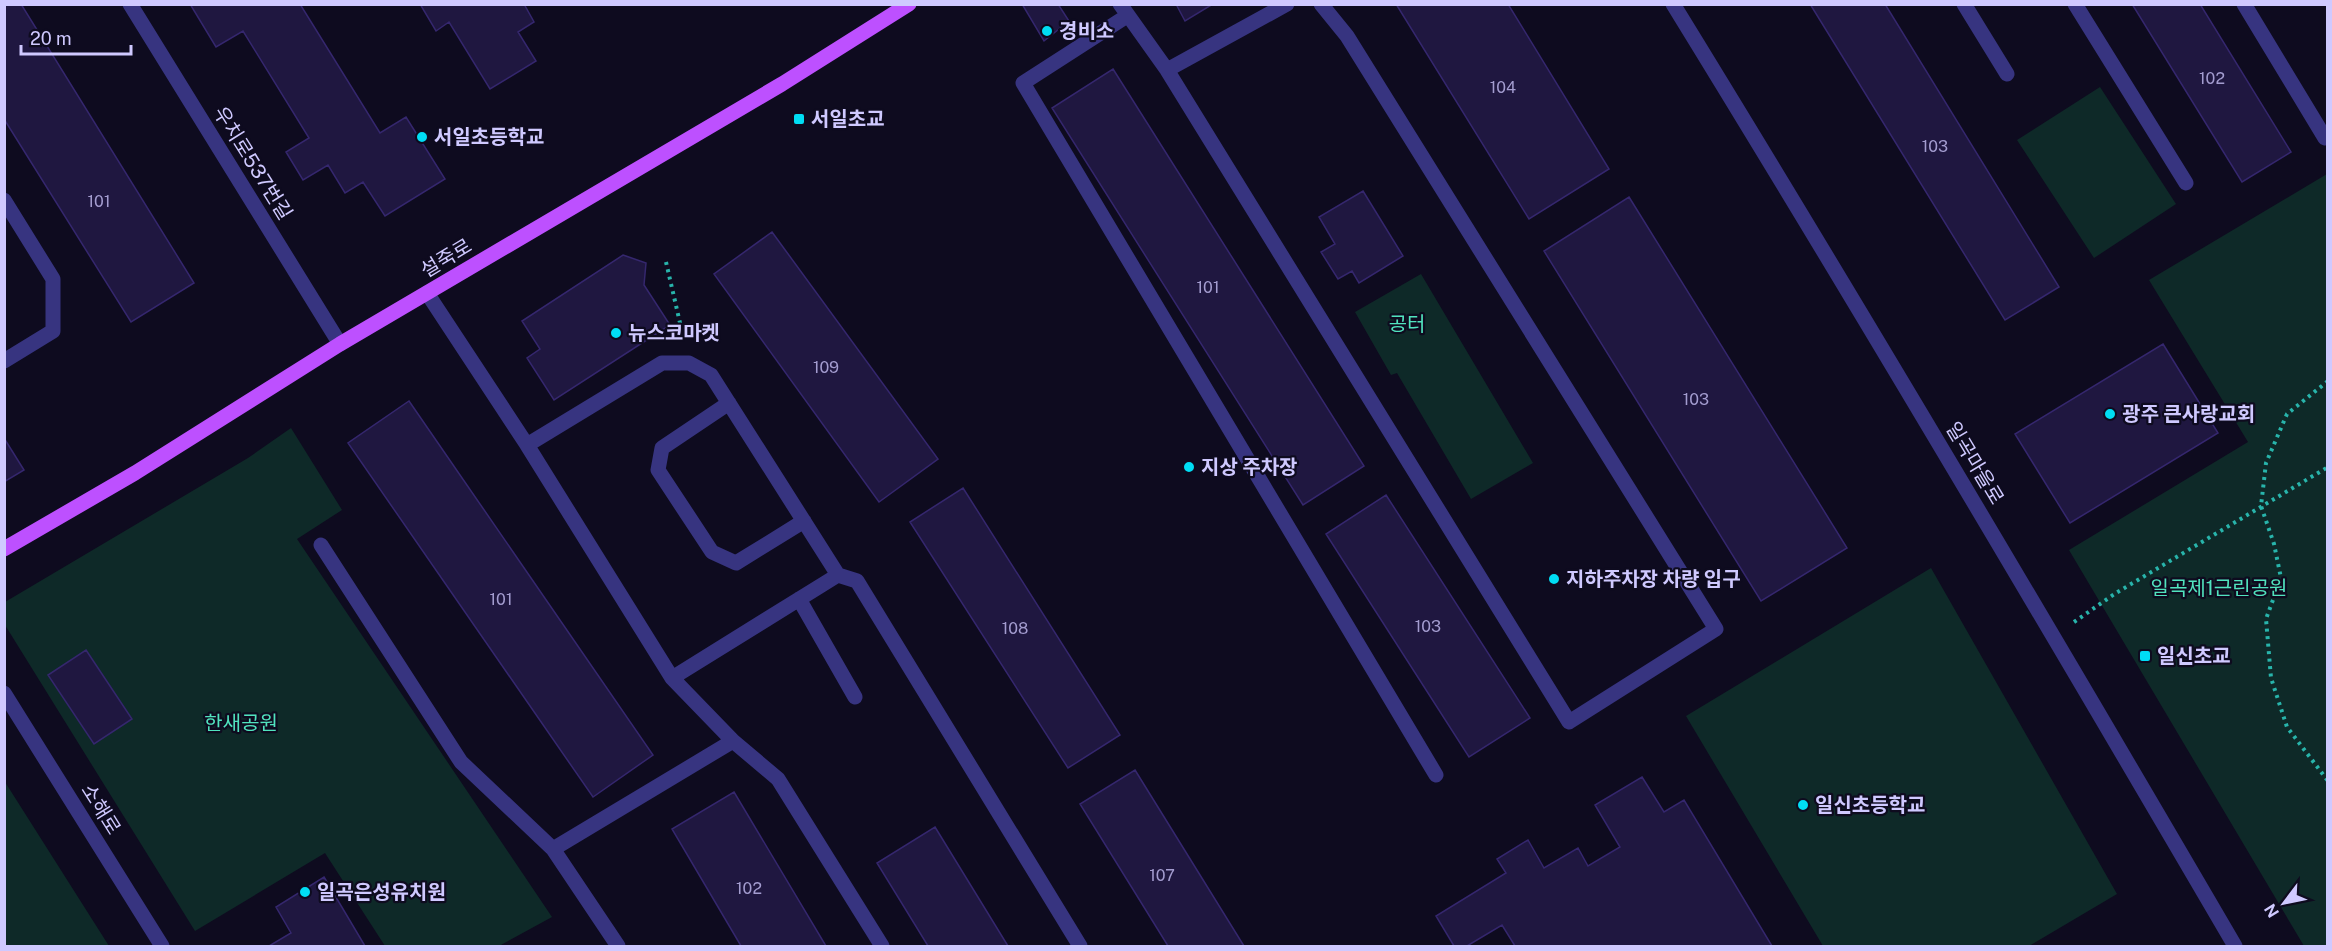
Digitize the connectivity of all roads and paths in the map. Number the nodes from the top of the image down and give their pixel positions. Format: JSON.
{"nodes":[{"id":1,"x":130,"y":4,"type":"edge"},
{"id":2,"x":909,"y":4,"type":"edge"},
{"id":3,"x":1287,"y":4,"type":"edge"},
{"id":4,"x":1321,"y":4,"type":"edge"},
{"id":5,"x":1673,"y":4,"type":"edge"},
{"id":6,"x":1964,"y":4,"type":"edge"},
{"id":7,"x":2075,"y":4,"type":"edge"},
{"id":8,"x":2244,"y":4,"type":"edge"},
{"id":9,"x":1124,"y":10,"type":"edge"},
{"id":10,"x":1167,"y":70,"type":"junction"},
{"id":11,"x":2007,"y":74,"type":"dead end"},
{"id":12,"x":2325,"y":138,"type":"dead end"},
{"id":13,"x":2186,"y":183,"type":"dead end"},
{"id":14,"x":4,"y":200,"type":"edge"},
{"id":15,"x":666,"y":262,"type":"dead end"},
{"id":16,"x":428,"y":293,"type":"junction"},
{"id":17,"x":340,"y":344,"type":"junction"},
{"id":18,"x":4,"y":361,"type":"edge"},
{"id":19,"x":689,"y":363,"type":"junction"},
{"id":20,"x":2328,"y":381,"type":"edge"},
{"id":21,"x":729,"y":403,"type":"junction"},
{"id":22,"x":527,"y":445,"type":"junction"},
{"id":23,"x":2328,"y":467,"type":"edge"},
{"id":24,"x":2261,"y":506,"type":"junction"},
{"id":25,"x":804,"y":521,"type":"junction"},
{"id":26,"x":321,"y":545,"type":"dead end"},
{"id":27,"x":4,"y":549,"type":"edge"},
{"id":28,"x":838,"y":575,"type":"junction"},
{"id":29,"x":799,"y":599,"type":"junction"},
{"id":30,"x":2054,"y":636,"type":"junction"},
{"id":31,"x":672,"y":678,"type":"junction"},
{"id":32,"x":4,"y":693,"type":"edge"},
{"id":33,"x":855,"y":697,"type":"dead end"},
{"id":34,"x":733,"y":741,"type":"junction"},
{"id":35,"x":1436,"y":775,"type":"dead end"},
{"id":36,"x":2328,"y":781,"type":"edge"},
{"id":37,"x":553,"y":849,"type":"junction"},
{"id":38,"x":162,"y":946,"type":"edge"},
{"id":39,"x":618,"y":946,"type":"edge"},
{"id":40,"x":882,"y":946,"type":"edge"},
{"id":41,"x":1080,"y":946,"type":"edge"},
{"id":42,"x":2235,"y":946,"type":"edge"}],
"edges":[{"from":1,"to":17,"type":"street","name":"우치로537번길"},
{"from":2,"to":16,"type":"main road","name":"설죽로"},
{"from":3,"to":10,"type":"street"},
{"from":4,"to":10,"type":"street"},
{"from":5,"to":30,"type":"street","name":"일곡마을로"},
{"from":6,"to":11,"type":"street"},
{"from":7,"to":13,"type":"street"},
{"from":8,"to":12,"type":"street"},
{"from":9,"to":10,"type":"street"},
{"from":9,"to":35,"type":"street"},
{"from":14,"to":18,"type":"street"},
{"from":15,"to":19,"type":"path"},
{"from":16,"to":17,"type":"main road","name":"설죽로"},
{"from":16,"to":22,"type":"street"},
{"from":17,"to":27,"type":"main road","name":"설죽로"},
{"from":19,"to":21,"type":"street"},
{"from":19,"to":22,"type":"street"},
{"from":20,"to":24,"type":"path"},
{"from":21,"to":25,"type":"street"},
{"from":21,"to":25,"type":"street"},
{"from":22,"to":31,"type":"street"},
{"from":23,"to":24,"type":"path"},
{"from":24,"to":30,"type":"path"},
{"from":24,"to":36,"type":"path"},
{"from":25,"to":28,"type":"street"},
{"from":26,"to":37,"type":"street"},
{"from":28,"to":29,"type":"street"},
{"from":28,"to":41,"type":"street"},
{"from":29,"to":31,"type":"street"},
{"from":29,"to":33,"type":"street"},
{"from":30,"to":42,"type":"street","name":"일곡마을로"},
{"from":31,"to":34,"type":"street"},
{"from":32,"to":38,"type":"street","name":"소해로"},
{"from":34,"to":37,"type":"street"},
{"from":34,"to":40,"type":"street"},
{"from":37,"to":39,"type":"street"}]}
